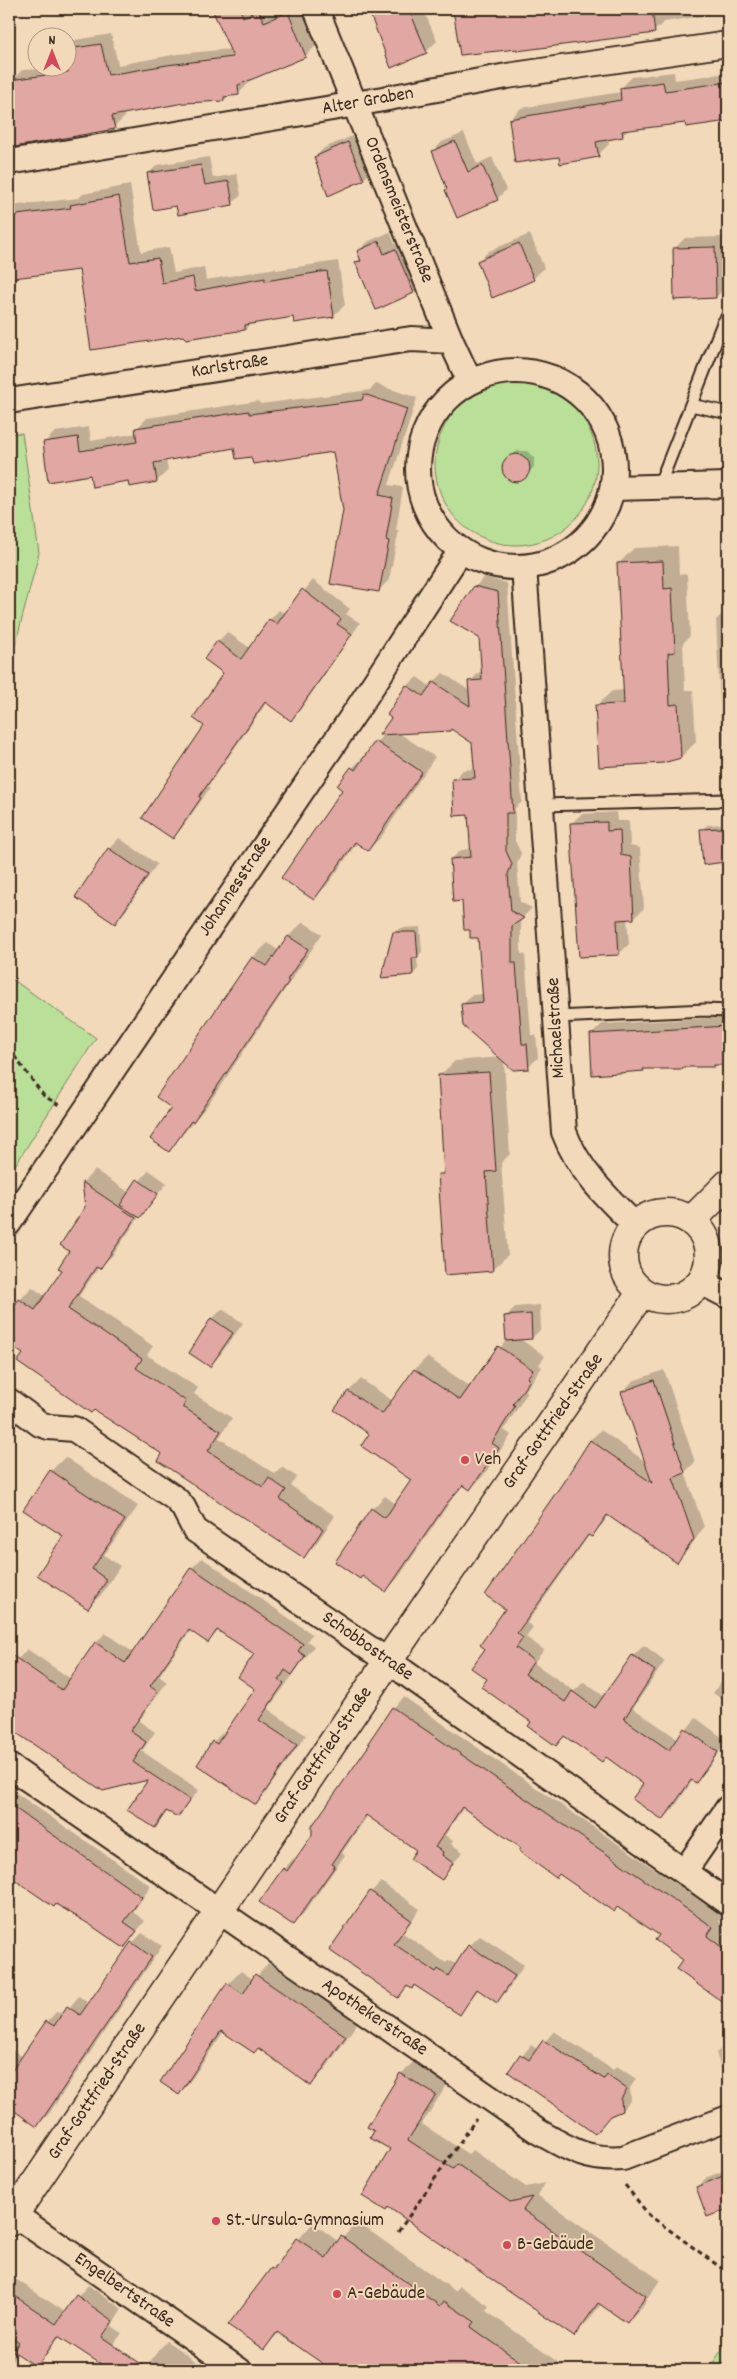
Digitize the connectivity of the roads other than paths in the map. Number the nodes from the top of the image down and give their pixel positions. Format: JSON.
{"nodes":[{"id":1,"x":316,"y":9,"type":"edge"},
{"id":2,"x":728,"y":44,"type":"edge"},
{"id":3,"x":356,"y":104,"type":"junction"},
{"id":4,"x":9,"y":162,"type":"edge"},
{"id":5,"x":728,"y":316,"type":"edge"},
{"id":6,"x":451,"y":341,"type":"junction"},
{"id":7,"x":470,"y":382,"type":"junction"},
{"id":8,"x":9,"y":401,"type":"edge"},
{"id":9,"x":691,"y":405,"type":"junction"},
{"id":10,"x":728,"y":413,"type":"edge"},
{"id":11,"x":728,"y":485,"type":"edge"},
{"id":12,"x":659,"y":486,"type":"junction"},
{"id":13,"x":613,"y":488,"type":"junction"},
{"id":14,"x":461,"y":550,"type":"junction"},
{"id":15,"x":524,"y":567,"type":"junction"},
{"id":16,"x":728,"y":800,"type":"edge"},
{"id":17,"x":542,"y":805,"type":"junction"},
{"id":18,"x":728,"y":1011,"type":"edge"},
{"id":19,"x":557,"y":1017,"type":"junction"},
{"id":20,"x":728,"y":1184,"type":"edge"},
{"id":21,"x":692,"y":1220,"type":"junction"},
{"id":22,"x":9,"y":1223,"type":"edge"},
{"id":23,"x":636,"y":1226,"type":"junction"},
{"id":24,"x":701,"y":1282,"type":"junction"},
{"id":25,"x":642,"y":1292,"type":"junction"},
{"id":26,"x":728,"y":1296,"type":"edge"},
{"id":27,"x":9,"y":1401,"type":"edge"},
{"id":28,"x":388,"y":1661,"type":"junction"},
{"id":29,"x":9,"y":1766,"type":"edge"},
{"id":30,"x":728,"y":1808,"type":"edge"},
{"id":31,"x":684,"y":1872,"type":"junction"},
{"id":32,"x":728,"y":1903,"type":"edge"},
{"id":33,"x":220,"y":1912,"type":"junction"},
{"id":34,"x":728,"y":2118,"type":"edge"},
{"id":35,"x":10,"y":2216,"type":"edge"},
{"id":36,"x":239,"y":2370,"type":"edge"}],
"edges":[{"from":1,"to":3,"type":"street","name":"Ordensmeisterstraße"},
{"from":2,"to":3,"type":"street","name":"Alter Graben"},
{"from":3,"to":4,"type":"street","name":"Alter Graben"},
{"from":3,"to":6,"type":"street","name":"Ordensmeisterstraße"},
{"from":5,"to":9,"type":"lane"},
{"from":6,"to":7,"type":"street","name":"Ordensmeisterstraße"},
{"from":6,"to":8,"type":"street","name":"Karlstraße"},
{"from":7,"to":13,"type":"street"},
{"from":7,"to":14,"type":"street"},
{"from":9,"to":10,"type":"lane"},
{"from":9,"to":12,"type":"lane"},
{"from":11,"to":12,"type":"street"},
{"from":12,"to":13,"type":"street"},
{"from":13,"to":15,"type":"street"},
{"from":14,"to":15,"type":"street"},
{"from":14,"to":22,"type":"street","name":"Johannesstraße"},
{"from":15,"to":17,"type":"street","name":"Michaelstraße"},
{"from":16,"to":17,"type":"lane"},
{"from":17,"to":19,"type":"street","name":"Michaelstraße"},
{"from":18,"to":19,"type":"lane"},
{"from":19,"to":23,"type":"street","name":"Michaelstraße"},
{"from":20,"to":21,"type":"street"},
{"from":21,"to":23,"type":"street"},
{"from":21,"to":24,"type":"street"},
{"from":23,"to":25,"type":"street"},
{"from":24,"to":25,"type":"street"},
{"from":24,"to":26,"type":"street"},
{"from":25,"to":28,"type":"street","name":"Graf-Gottfried-Straße"},
{"from":27,"to":28,"type":"street","name":"Schobbostraße"},
{"from":28,"to":31,"type":"street","name":"Schobbostraße"},
{"from":28,"to":33,"type":"street","name":"Graf-Gottfried-Straße"},
{"from":29,"to":33,"type":"street","name":"Apothekerstraße"},
{"from":30,"to":31,"type":"street"},
{"from":31,"to":32,"type":"street","name":"Schobbostraße"},
{"from":33,"to":34,"type":"street","name":"Apothekerstraße"},
{"from":33,"to":35,"type":"street","name":"Graf-Gottfried-Straße"},
{"from":35,"to":36,"type":"street","name":"Engelbertstraße"}]}
